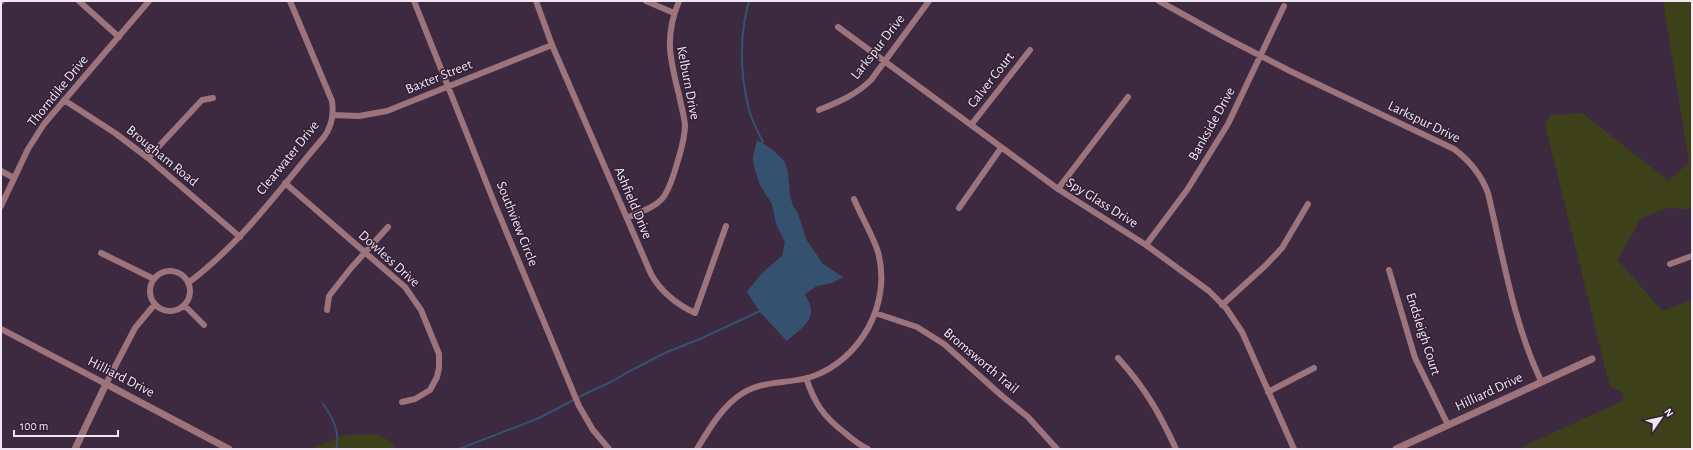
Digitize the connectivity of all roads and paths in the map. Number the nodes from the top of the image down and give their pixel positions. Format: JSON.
{"nodes":[{"id":1,"x":79,"y":1,"type":"edge"},
{"id":2,"x":150,"y":1,"type":"edge"},
{"id":3,"x":290,"y":1,"type":"edge"},
{"id":4,"x":414,"y":1,"type":"edge"},
{"id":5,"x":536,"y":1,"type":"edge"},
{"id":6,"x":646,"y":1,"type":"edge"},
{"id":7,"x":679,"y":1,"type":"edge"},
{"id":8,"x":929,"y":1,"type":"edge"},
{"id":9,"x":1159,"y":1,"type":"edge"},
{"id":10,"x":1284,"y":6,"type":"dead end"},
{"id":11,"x":674,"y":13,"type":"junction"},
{"id":12,"x":838,"y":27,"type":"dead end"},
{"id":13,"x":119,"y":37,"type":"junction"},
{"id":14,"x":552,"y":45,"type":"junction"},
{"id":15,"x":1030,"y":50,"type":"dead end"},
{"id":16,"x":1260,"y":56,"type":"junction"},
{"id":17,"x":884,"y":61,"type":"junction"},
{"id":18,"x":448,"y":86,"type":"junction"},
{"id":19,"x":1128,"y":97,"type":"dead end"},
{"id":20,"x":213,"y":98,"type":"dead end"},
{"id":21,"x":64,"y":100,"type":"junction"},
{"id":22,"x":818,"y":110,"type":"dead end"},
{"id":23,"x":333,"y":115,"type":"junction"},
{"id":24,"x":971,"y":125,"type":"junction"},
{"id":25,"x":1001,"y":148,"type":"junction"},
{"id":26,"x":148,"y":158,"type":"junction"},
{"id":27,"x":1,"y":171,"type":"edge"},
{"id":28,"x":14,"y":178,"type":"junction"},
{"id":29,"x":285,"y":183,"type":"junction"},
{"id":30,"x":1058,"y":190,"type":"junction"},
{"id":31,"x":854,"y":200,"type":"dead end"},
{"id":32,"x":1308,"y":204,"type":"dead end"},
{"id":33,"x":1,"y":206,"type":"edge"},
{"id":34,"x":959,"y":208,"type":"dead end"},
{"id":35,"x":627,"y":218,"type":"junction"},
{"id":36,"x":726,"y":226,"type":"dead end"},
{"id":37,"x":388,"y":227,"type":"dead end"},
{"id":38,"x":240,"y":237,"type":"junction"},
{"id":39,"x":1146,"y":245,"type":"junction"},
{"id":40,"x":365,"y":252,"type":"junction"},
{"id":41,"x":101,"y":253,"type":"dead end"},
{"id":42,"x":1692,"y":256,"type":"edge"},
{"id":43,"x":1670,"y":264,"type":"dead end"},
{"id":44,"x":1389,"y":270,"type":"dead end"},
{"id":45,"x":154,"y":279,"type":"junction"},
{"id":46,"x":188,"y":283,"type":"junction"},
{"id":47,"x":155,"y":304,"type":"junction"},
{"id":48,"x":184,"y":305,"type":"junction"},
{"id":49,"x":1222,"y":305,"type":"junction"},
{"id":50,"x":327,"y":310,"type":"dead end"},
{"id":51,"x":875,"y":313,"type":"junction"},
{"id":52,"x":204,"y":325,"type":"dead end"},
{"id":53,"x":1,"y":329,"type":"edge"},
{"id":54,"x":1118,"y":358,"type":"dead end"},
{"id":55,"x":1592,"y":359,"type":"dead end"},
{"id":56,"x":1314,"y":368,"type":"dead end"},
{"id":57,"x":806,"y":378,"type":"junction"},
{"id":58,"x":1541,"y":381,"type":"junction"},
{"id":59,"x":106,"y":384,"type":"junction"},
{"id":60,"x":1268,"y":392,"type":"junction"},
{"id":61,"x":402,"y":402,"type":"dead end"},
{"id":62,"x":1448,"y":425,"type":"junction"},
{"id":63,"x":75,"y":449,"type":"edge"},
{"id":64,"x":229,"y":449,"type":"edge"},
{"id":65,"x":609,"y":449,"type":"edge"},
{"id":66,"x":697,"y":449,"type":"edge"},
{"id":67,"x":868,"y":449,"type":"edge"},
{"id":68,"x":1057,"y":449,"type":"edge"},
{"id":69,"x":1176,"y":449,"type":"edge"},
{"id":70,"x":1294,"y":449,"type":"edge"},
{"id":71,"x":1396,"y":449,"type":"edge"}],
"edges":[{"from":1,"to":13,"type":"street"},
{"from":2,"to":13,"type":"street","name":"Thorndike Drive"},
{"from":3,"to":23,"type":"street","name":"Clearwater Drive"},
{"from":4,"to":18,"type":"street","name":"Southview Circle"},
{"from":5,"to":14,"type":"street","name":"Ashfield Drive"},
{"from":6,"to":11,"type":"street"},
{"from":7,"to":11,"type":"street","name":"Kelburn Drive"},
{"from":8,"to":17,"type":"street","name":"Larkspur Drive"},
{"from":9,"to":16,"type":"street","name":"Larkspur Drive"},
{"from":10,"to":16,"type":"street","name":"Bankside Drive"},
{"from":11,"to":35,"type":"street","name":"Kelburn Drive"},
{"from":12,"to":17,"type":"street","name":"Spy Glass Drive"},
{"from":13,"to":21,"type":"street","name":"Thorndike Drive"},
{"from":14,"to":18,"type":"street","name":"Baxter Street"},
{"from":14,"to":35,"type":"street","name":"Ashfield Drive"},
{"from":15,"to":24,"type":"street","name":"Calver Court"},
{"from":16,"to":39,"type":"street","name":"Bankside Drive"},
{"from":16,"to":58,"type":"street","name":"Larkspur Drive"},
{"from":17,"to":22,"type":"street","name":"Larkspur Drive"},
{"from":17,"to":24,"type":"street","name":"Spy Glass Drive"},
{"from":18,"to":23,"type":"street","name":"Baxter Street"},
{"from":18,"to":65,"type":"street","name":"Southview Circle"},
{"from":19,"to":30,"type":"street"},
{"from":20,"to":26,"type":"street"},
{"from":21,"to":26,"type":"street","name":"Brougham Road"},
{"from":21,"to":28,"type":"street","name":"Thorndike Drive"},
{"from":23,"to":29,"type":"street","name":"Clearwater Drive"},
{"from":24,"to":25,"type":"street","name":"Spy Glass Drive"},
{"from":25,"to":30,"type":"street","name":"Spy Glass Drive"},
{"from":25,"to":34,"type":"street"},
{"from":26,"to":38,"type":"street","name":"Brougham Road"},
{"from":27,"to":28,"type":"street"},
{"from":28,"to":33,"type":"street","name":"Thorndike Drive"},
{"from":29,"to":38,"type":"street","name":"Clearwater Drive"},
{"from":29,"to":40,"type":"street","name":"Dowless Drive"},
{"from":30,"to":39,"type":"street","name":"Spy Glass Drive"},
{"from":31,"to":51,"type":"street"},
{"from":32,"to":49,"type":"street"},
{"from":35,"to":36,"type":"street","name":"Ashfield Drive"},
{"from":37,"to":40,"type":"street"},
{"from":38,"to":46,"type":"street","name":"Clearwater Drive"},
{"from":39,"to":49,"type":"street","name":"Spy Glass Drive"},
{"from":40,"to":50,"type":"street"},
{"from":40,"to":61,"type":"street","name":"Dowless Drive"},
{"from":41,"to":45,"type":"street"},
{"from":42,"to":43,"type":"street"},
{"from":44,"to":62,"type":"street","name":"Endsleigh Court"},
{"from":45,"to":46,"type":"street"},
{"from":45,"to":47,"type":"street"},
{"from":46,"to":48,"type":"street"},
{"from":47,"to":48,"type":"street"},
{"from":47,"to":59,"type":"street"},
{"from":48,"to":52,"type":"street"},
{"from":49,"to":60,"type":"street","name":"Spy Glass Drive"},
{"from":51,"to":57,"type":"street"},
{"from":51,"to":68,"type":"street","name":"Bromsworth Trail"},
{"from":53,"to":59,"type":"street","name":"Hilliard Drive"},
{"from":54,"to":69,"type":"street"},
{"from":55,"to":58,"type":"street","name":"Hilliard Drive"},
{"from":56,"to":60,"type":"street"},
{"from":57,"to":66,"type":"street"},
{"from":57,"to":67,"type":"street"},
{"from":58,"to":62,"type":"street","name":"Hilliard Drive"},
{"from":59,"to":63,"type":"street"},
{"from":59,"to":64,"type":"street","name":"Hilliard Drive"},
{"from":60,"to":70,"type":"street","name":"Spy Glass Drive"},
{"from":62,"to":71,"type":"street","name":"Hilliard Drive"}]}
